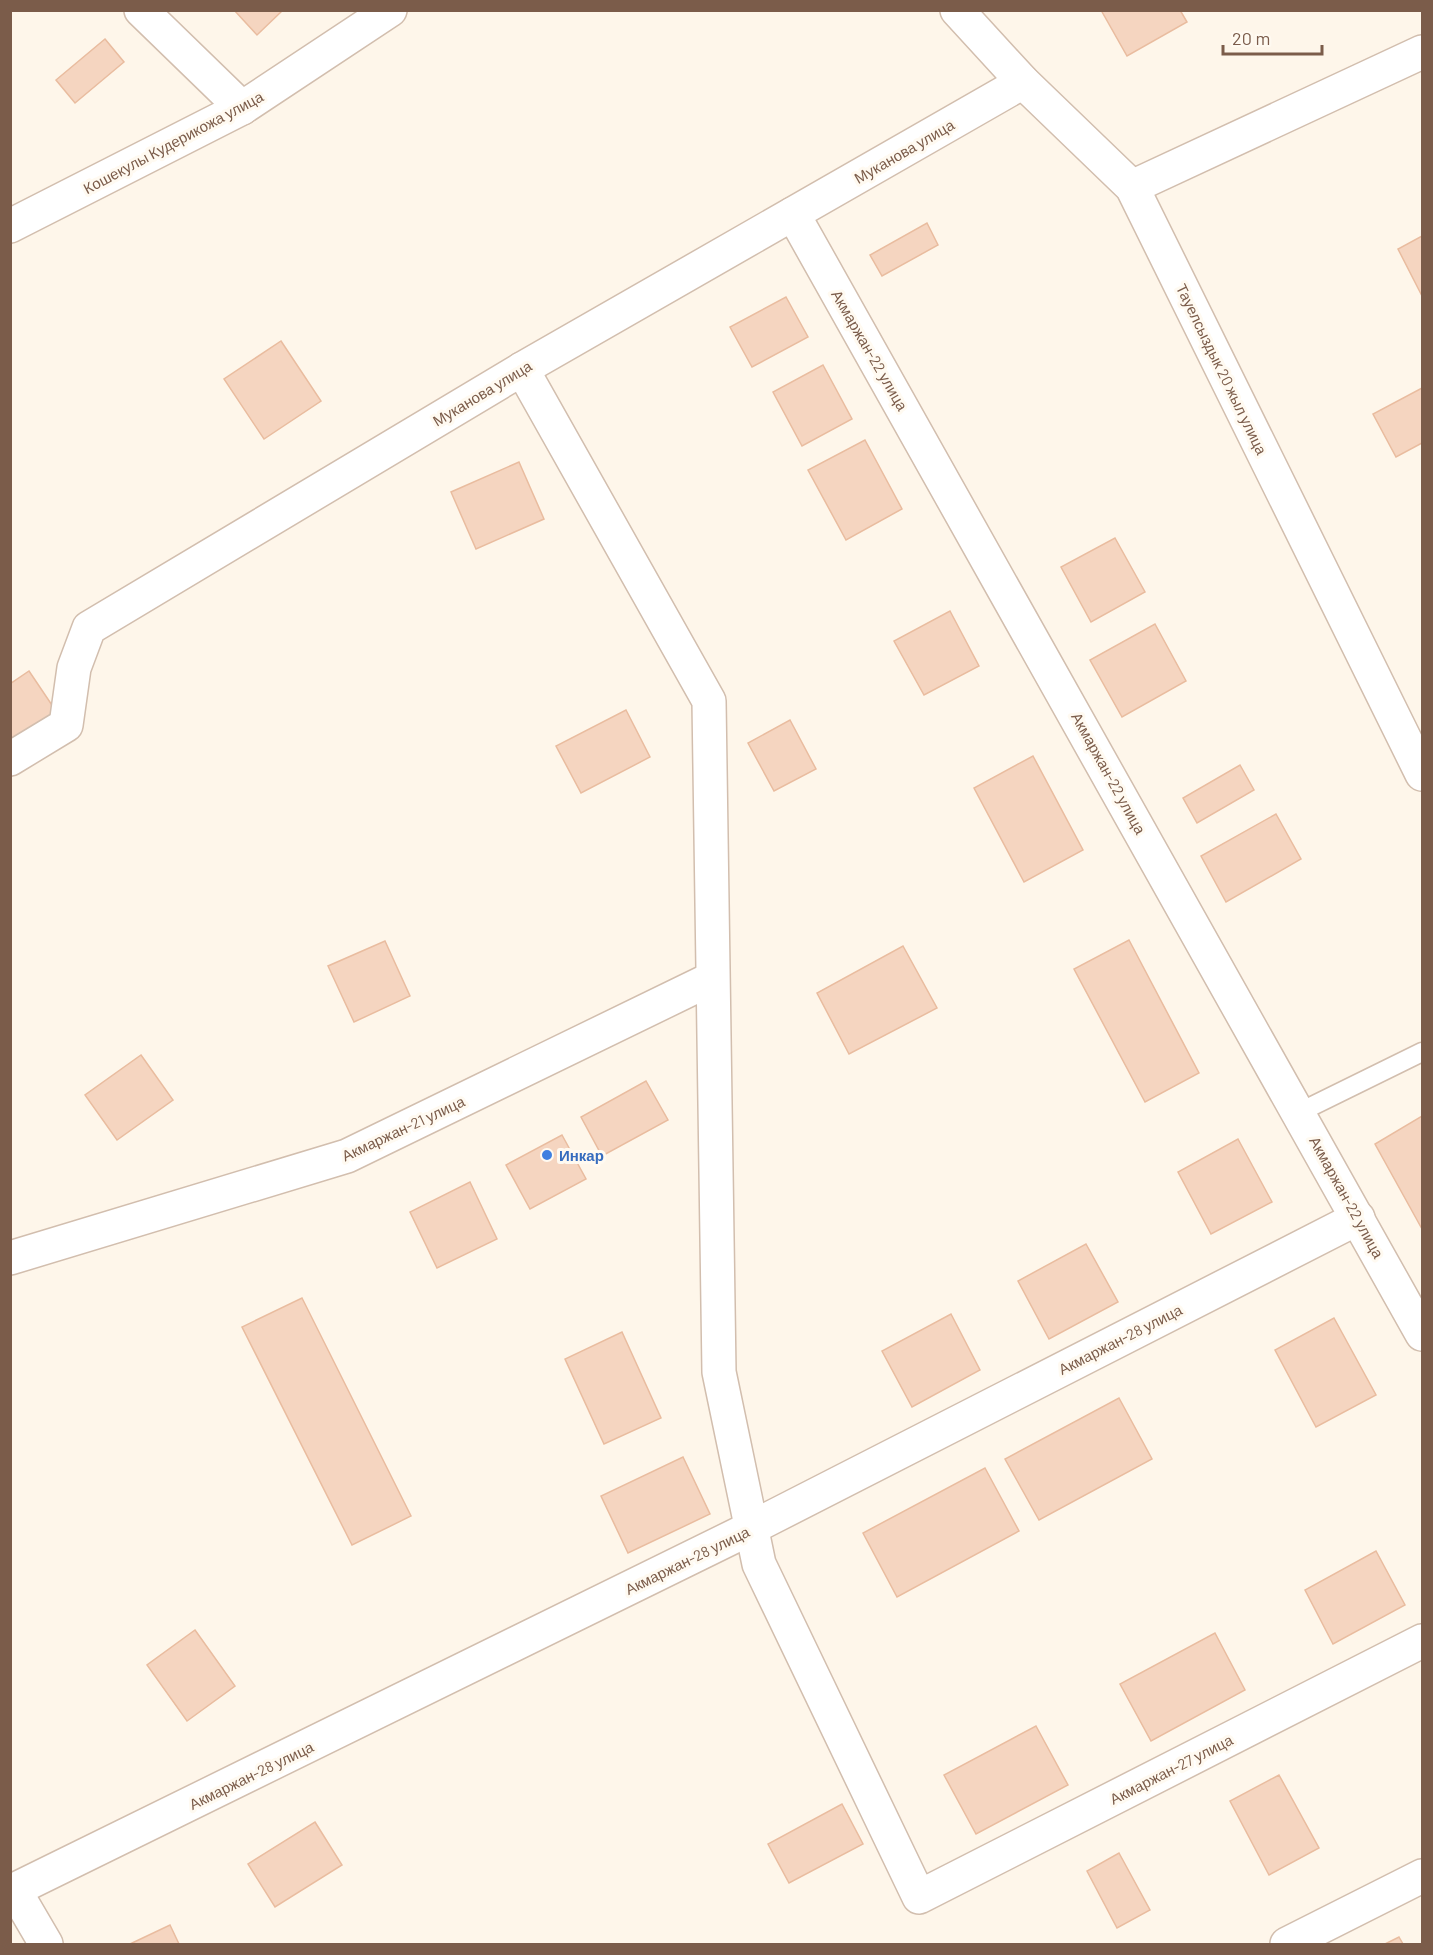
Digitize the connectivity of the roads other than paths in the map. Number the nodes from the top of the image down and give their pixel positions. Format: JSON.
{"nodes":[{"id":1,"x":141,"y":10,"type":"edge"},
{"id":2,"x":390,"y":10,"type":"edge"},
{"id":3,"x":957,"y":10,"type":"edge"},
{"id":4,"x":1422,"y":52,"type":"edge"},
{"id":5,"x":1023,"y":82,"type":"junction"},
{"id":6,"x":242,"y":108,"type":"junction"},
{"id":7,"x":1132,"y":187,"type":"junction"},
{"id":8,"x":793,"y":214,"type":"junction"},
{"id":9,"x":10,"y":226,"type":"edge"},
{"id":10,"x":522,"y":369,"type":"junction"},
{"id":11,"x":10,"y":759,"type":"edge"},
{"id":12,"x":1422,"y":774,"type":"edge"},
{"id":13,"x":711,"y":980,"type":"junction"},
{"id":14,"x":1422,"y":1052,"type":"edge"},
{"id":15,"x":1300,"y":1112,"type":"junction"},
{"id":16,"x":1358,"y":1218,"type":"junction"},
{"id":17,"x":10,"y":1258,"type":"edge"},
{"id":18,"x":1422,"y":1334,"type":"edge"},
{"id":19,"x":751,"y":1528,"type":"junction"},
{"id":20,"x":1422,"y":1641,"type":"edge"},
{"id":21,"x":1422,"y":1876,"type":"edge"},
{"id":22,"x":13,"y":1892,"type":"edge"},
{"id":23,"x":45,"y":1944,"type":"edge"},
{"id":24,"x":1287,"y":1944,"type":"edge"}],
"edges":[{"from":1,"to":6,"type":"street"},
{"from":2,"to":6,"type":"street","name":"Кошекулы Кудерикожа улица"},
{"from":3,"to":5,"type":"street","name":"Тауелсыздык 20 жыл улица"},
{"from":4,"to":7,"type":"street"},
{"from":5,"to":7,"type":"street","name":"Тауелсыздык 20 жыл улица"},
{"from":5,"to":8,"type":"street","name":"Муканова улица"},
{"from":6,"to":9,"type":"street","name":"Кошекулы Кудерикожа улица"},
{"from":7,"to":12,"type":"street","name":"Тауелсыздык 20 жыл улица"},
{"from":8,"to":10,"type":"street","name":"Муканова улица"},
{"from":8,"to":15,"type":"street","name":"Акмаржан-22 улица"},
{"from":10,"to":11,"type":"street","name":"Муканова улица"},
{"from":10,"to":13,"type":"street"},
{"from":13,"to":17,"type":"street","name":"Акмаржан-21 улица"},
{"from":13,"to":19,"type":"street"},
{"from":14,"to":15,"type":"lane"},
{"from":15,"to":16,"type":"street","name":"Акмаржан-22 улица"},
{"from":16,"to":18,"type":"street","name":"Акмаржан-22 улица"},
{"from":16,"to":19,"type":"street","name":"Акмаржан-28 улица"},
{"from":19,"to":20,"type":"street","name":"Акмаржан-27 улица"},
{"from":19,"to":22,"type":"street","name":"Акмаржан-28 улица"},
{"from":21,"to":24,"type":"street"},
{"from":22,"to":23,"type":"street"}]}
